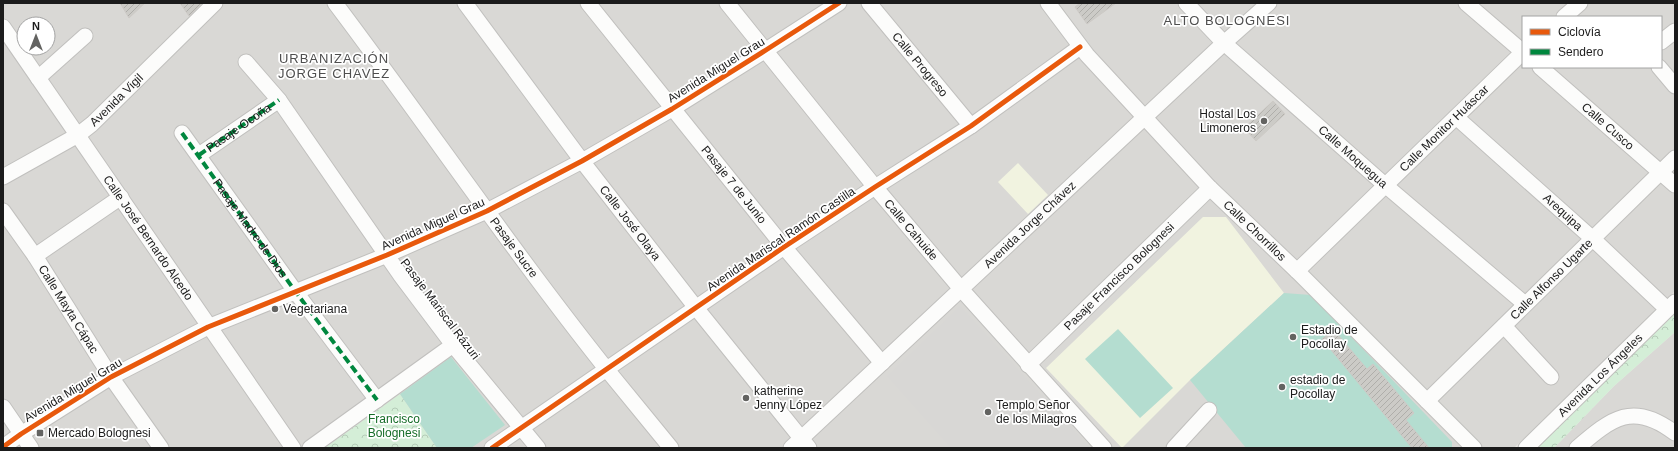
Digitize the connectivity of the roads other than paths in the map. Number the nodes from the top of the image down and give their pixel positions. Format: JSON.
{"nodes":[{"id":1,"x":215,"y":3,"type":"edge"},
{"id":2,"x":335,"y":3,"type":"edge"},
{"id":3,"x":465,"y":3,"type":"edge"},
{"id":4,"x":588,"y":3,"type":"edge"},
{"id":5,"x":727,"y":3,"type":"edge"},
{"id":6,"x":838,"y":3,"type":"edge"},
{"id":7,"x":869,"y":3,"type":"edge"},
{"id":8,"x":1048,"y":3,"type":"edge"},
{"id":9,"x":1186,"y":3,"type":"edge"},
{"id":10,"x":1269,"y":3,"type":"edge"},
{"id":11,"x":1466,"y":3,"type":"edge"},
{"id":12,"x":1580,"y":3,"type":"edge"},
{"id":13,"x":1565,"y":16,"type":"edge"},
{"id":14,"x":3,"y":27,"type":"edge"},
{"id":15,"x":1675,"y":31,"type":"edge"},
{"id":16,"x":85,"y":36,"type":"dead end"},
{"id":17,"x":1662,"y":41,"type":"edge"},
{"id":18,"x":1224,"y":42,"type":"junction"},
{"id":19,"x":1080,"y":47,"type":"junction"},
{"id":20,"x":766,"y":50,"type":"junction"},
{"id":21,"x":1522,"y":51,"type":"edge"},
{"id":22,"x":1522,"y":53,"type":"edge"},
{"id":23,"x":246,"y":62,"type":"dead end"},
{"id":24,"x":1541,"y":68,"type":"edge"},
{"id":25,"x":1660,"y":68,"type":"edge"},
{"id":26,"x":38,"y":78,"type":"junction"},
{"id":27,"x":1675,"y":86,"type":"edge"},
{"id":28,"x":279,"y":100,"type":"junction"},
{"id":29,"x":672,"y":109,"type":"junction"},
{"id":30,"x":1456,"y":117,"type":"junction"},
{"id":31,"x":1144,"y":118,"type":"junction"},
{"id":32,"x":971,"y":126,"type":"junction"},
{"id":33,"x":182,"y":133,"type":"dead end"},
{"id":34,"x":78,"y":134,"type":"junction"},
{"id":35,"x":199,"y":155,"type":"junction"},
{"id":36,"x":1675,"y":158,"type":"edge"},
{"id":37,"x":582,"y":161,"type":"junction"},
{"id":38,"x":1660,"y":172,"type":"junction"},
{"id":39,"x":3,"y":177,"type":"edge"},
{"id":40,"x":1386,"y":184,"type":"junction"},
{"id":41,"x":1675,"y":185,"type":"edge"},
{"id":42,"x":875,"y":187,"type":"junction"},
{"id":43,"x":1210,"y":188,"type":"junction"},
{"id":44,"x":121,"y":197,"type":"junction"},
{"id":45,"x":3,"y":211,"type":"edge"},
{"id":46,"x":487,"y":211,"type":"junction"},
{"id":47,"x":1592,"y":239,"type":"junction"},
{"id":48,"x":784,"y":248,"type":"junction"},
{"id":49,"x":387,"y":255,"type":"junction"},
{"id":50,"x":35,"y":256,"type":"junction"},
{"id":51,"x":1297,"y":271,"type":"junction"},
{"id":52,"x":961,"y":289,"type":"junction"},
{"id":53,"x":295,"y":291,"type":"junction"},
{"id":54,"x":1525,"y":304,"type":"junction"},
{"id":55,"x":1671,"y":305,"type":"edge"},
{"id":56,"x":697,"y":309,"type":"junction"},
{"id":57,"x":1504,"y":326,"type":"junction"},
{"id":58,"x":208,"y":327,"type":"junction"},
{"id":59,"x":453,"y":345,"type":"junction"},
{"id":60,"x":882,"y":364,"type":"junction"},
{"id":61,"x":1028,"y":365,"type":"junction"},
{"id":62,"x":607,"y":370,"type":"junction"},
{"id":63,"x":111,"y":377,"type":"junction"},
{"id":64,"x":1551,"y":377,"type":"dead end"},
{"id":65,"x":377,"y":400,"type":"junction"},
{"id":66,"x":1427,"y":401,"type":"junction"},
{"id":67,"x":3,"y":407,"type":"edge"},
{"id":68,"x":1209,"y":410,"type":"dead end"},
{"id":69,"x":522,"y":427,"type":"junction"},
{"id":70,"x":1675,"y":433,"type":"edge"},
{"id":71,"x":21,"y":434,"type":"junction"},
{"id":72,"x":800,"y":445,"type":"edge"},
{"id":73,"x":3,"y":447,"type":"edge"},
{"id":74,"x":31,"y":448,"type":"edge"},
{"id":75,"x":161,"y":448,"type":"edge"},
{"id":76,"x":292,"y":448,"type":"edge"},
{"id":77,"x":310,"y":448,"type":"edge"},
{"id":78,"x":492,"y":448,"type":"edge"},
{"id":79,"x":538,"y":448,"type":"edge"},
{"id":80,"x":671,"y":448,"type":"edge"},
{"id":81,"x":1104,"y":448,"type":"edge"},
{"id":82,"x":1174,"y":448,"type":"edge"},
{"id":83,"x":1474,"y":448,"type":"edge"},
{"id":84,"x":1526,"y":448,"type":"edge"},
{"id":85,"x":1577,"y":448,"type":"edge"}],
"edges":[{"from":1,"to":34,"type":"street","name":"Avenida Vigil"},
{"from":2,"to":46,"type":"street","name":"Pasaje Sucre"},
{"from":3,"to":37,"type":"street","name":"Calle José Olaya"},
{"from":4,"to":29,"type":"street","name":"Pasaje 7 de Junio"},
{"from":5,"to":20,"type":"street","name":"Calle Cahuide"},
{"from":6,"to":20,"type":"street","name":"Avenida Miguel Grau"},
{"from":7,"to":32,"type":"street","name":"Calle Progreso"},
{"from":8,"to":19,"type":"street","name":"Calle Chorrillos"},
{"from":9,"to":18,"type":"street","name":"Calle Moquegua"},
{"from":10,"to":18,"type":"street","name":"Avenida Jorge Chávez"},
{"from":11,"to":21,"type":"street"},
{"from":12,"to":13,"type":"street"},
{"from":14,"to":26,"type":"street","name":"Calle José Bernardo Alcedo"},
{"from":15,"to":17,"type":"street"},
{"from":16,"to":26,"type":"street"},
{"from":18,"to":31,"type":"street","name":"Avenida Jorge Chávez"},
{"from":18,"to":40,"type":"street","name":"Calle Moquegua"},
{"from":19,"to":31,"type":"street","name":"Calle Chorrillos"},
{"from":19,"to":32,"type":"street","name":"Avenida Mariscal Ramón Castilla"},
{"from":20,"to":29,"type":"street","name":"Avenida Miguel Grau"},
{"from":20,"to":42,"type":"street","name":"Calle Cahuide"},
{"from":22,"to":30,"type":"street","name":"Calle Monitor Huáscar"},
{"from":23,"to":28,"type":"street","name":"Pasaje Mariscal Rázuri"},
{"from":24,"to":38,"type":"street","name":"Calle Cusco"},
{"from":25,"to":27,"type":"street"},
{"from":26,"to":34,"type":"street","name":"Calle José Bernardo Alcedo"},
{"from":28,"to":35,"type":"street","name":"Pasaje Ocoña"},
{"from":28,"to":49,"type":"street","name":"Pasaje Mariscal Rázuri"},
{"from":29,"to":37,"type":"street","name":"Avenida Miguel Grau"},
{"from":29,"to":48,"type":"street","name":"Pasaje 7 de Junio"},
{"from":30,"to":40,"type":"street","name":"Calle Monitor Huáscar"},
{"from":30,"to":47,"type":"street","name":"Arequipa"},
{"from":31,"to":43,"type":"street","name":"Calle Chorrillos"},
{"from":31,"to":52,"type":"street","name":"Avenida Jorge Chávez"},
{"from":32,"to":42,"type":"street","name":"Avenida Mariscal Ramón Castilla"},
{"from":33,"to":35,"type":"street","name":"Pasaje Madre de Dios"},
{"from":34,"to":39,"type":"street","name":"Avenida Vigil"},
{"from":34,"to":44,"type":"street","name":"Calle José Bernardo Alcedo"},
{"from":35,"to":53,"type":"street","name":"Pasaje Madre de Dios"},
{"from":36,"to":38,"type":"street","name":"Calle Alfonso Ugarte"},
{"from":37,"to":46,"type":"street","name":"Avenida Miguel Grau"},
{"from":37,"to":56,"type":"street","name":"Calle José Olaya"},
{"from":38,"to":41,"type":"street","name":"Calle Cusco"},
{"from":38,"to":47,"type":"street","name":"Calle Alfonso Ugarte"},
{"from":40,"to":51,"type":"street","name":"Calle Monitor Huáscar"},
{"from":40,"to":54,"type":"street","name":"Calle Moquegua"},
{"from":42,"to":48,"type":"street","name":"Avenida Mariscal Ramón Castilla"},
{"from":42,"to":52,"type":"street","name":"Calle Cahuide"},
{"from":43,"to":51,"type":"street","name":"Calle Chorrillos"},
{"from":43,"to":61,"type":"street","name":"Pasaje Francisco Bolognesi"},
{"from":44,"to":50,"type":"street"},
{"from":44,"to":58,"type":"street","name":"Calle José Bernardo Alcedo"},
{"from":45,"to":50,"type":"street","name":"Calle Mayta Cápac"},
{"from":46,"to":49,"type":"street","name":"Avenida Miguel Grau"},
{"from":46,"to":62,"type":"street","name":"Pasaje Sucre"},
{"from":47,"to":54,"type":"street","name":"Calle Alfonso Ugarte"},
{"from":47,"to":55,"type":"street","name":"Arequipa"},
{"from":48,"to":56,"type":"street","name":"Avenida Mariscal Ramón Castilla"},
{"from":48,"to":60,"type":"street","name":"Pasaje 7 de Junio"},
{"from":49,"to":53,"type":"street","name":"Avenida Miguel Grau"},
{"from":49,"to":59,"type":"street","name":"Pasaje Mariscal Rázuri"},
{"from":50,"to":63,"type":"street","name":"Calle Mayta Cápac"},
{"from":51,"to":66,"type":"street","name":"Calle Chorrillos"},
{"from":52,"to":60,"type":"street","name":"Avenida Jorge Chávez"},
{"from":52,"to":61,"type":"street","name":"Calle Cahuide"},
{"from":53,"to":58,"type":"street","name":"Avenida Miguel Grau"},
{"from":53,"to":65,"type":"street","name":"Pasaje Madre de Dios"},
{"from":54,"to":57,"type":"street","name":"Calle Alfonso Ugarte"},
{"from":55,"to":84,"type":"street","name":"Avenida Los Ángeles"},
{"from":56,"to":62,"type":"street","name":"Avenida Mariscal Ramón Castilla"},
{"from":56,"to":72,"type":"street","name":"Calle José Olaya"},
{"from":57,"to":64,"type":"street"},
{"from":57,"to":66,"type":"street","name":"Calle Alfonso Ugarte"},
{"from":58,"to":63,"type":"street","name":"Avenida Miguel Grau"},
{"from":58,"to":76,"type":"street","name":"Calle José Bernardo Alcedo"},
{"from":59,"to":65,"type":"street"},
{"from":59,"to":69,"type":"street","name":"Pasaje Mariscal Rázuri"},
{"from":60,"to":72,"type":"street","name":"Avenida Jorge Chávez"},
{"from":61,"to":81,"type":"street","name":"Calle Cahuide"},
{"from":62,"to":69,"type":"street","name":"Avenida Mariscal Ramón Castilla"},
{"from":62,"to":80,"type":"street","name":"Pasaje Sucre"},
{"from":63,"to":71,"type":"street","name":"Avenida Miguel Grau"},
{"from":63,"to":75,"type":"street","name":"Calle Mayta Cápac"},
{"from":65,"to":77,"type":"street"},
{"from":66,"to":83,"type":"street","name":"Calle Chorrillos"},
{"from":67,"to":71,"type":"street"},
{"from":68,"to":82,"type":"street"},
{"from":69,"to":78,"type":"street","name":"Avenida Mariscal Ramón Castilla"},
{"from":69,"to":79,"type":"street","name":"Pasaje Mariscal Rázuri"},
{"from":70,"to":85,"type":"street"},
{"from":71,"to":73,"type":"street","name":"Avenida Miguel Grau"},
{"from":71,"to":74,"type":"street"}]}
